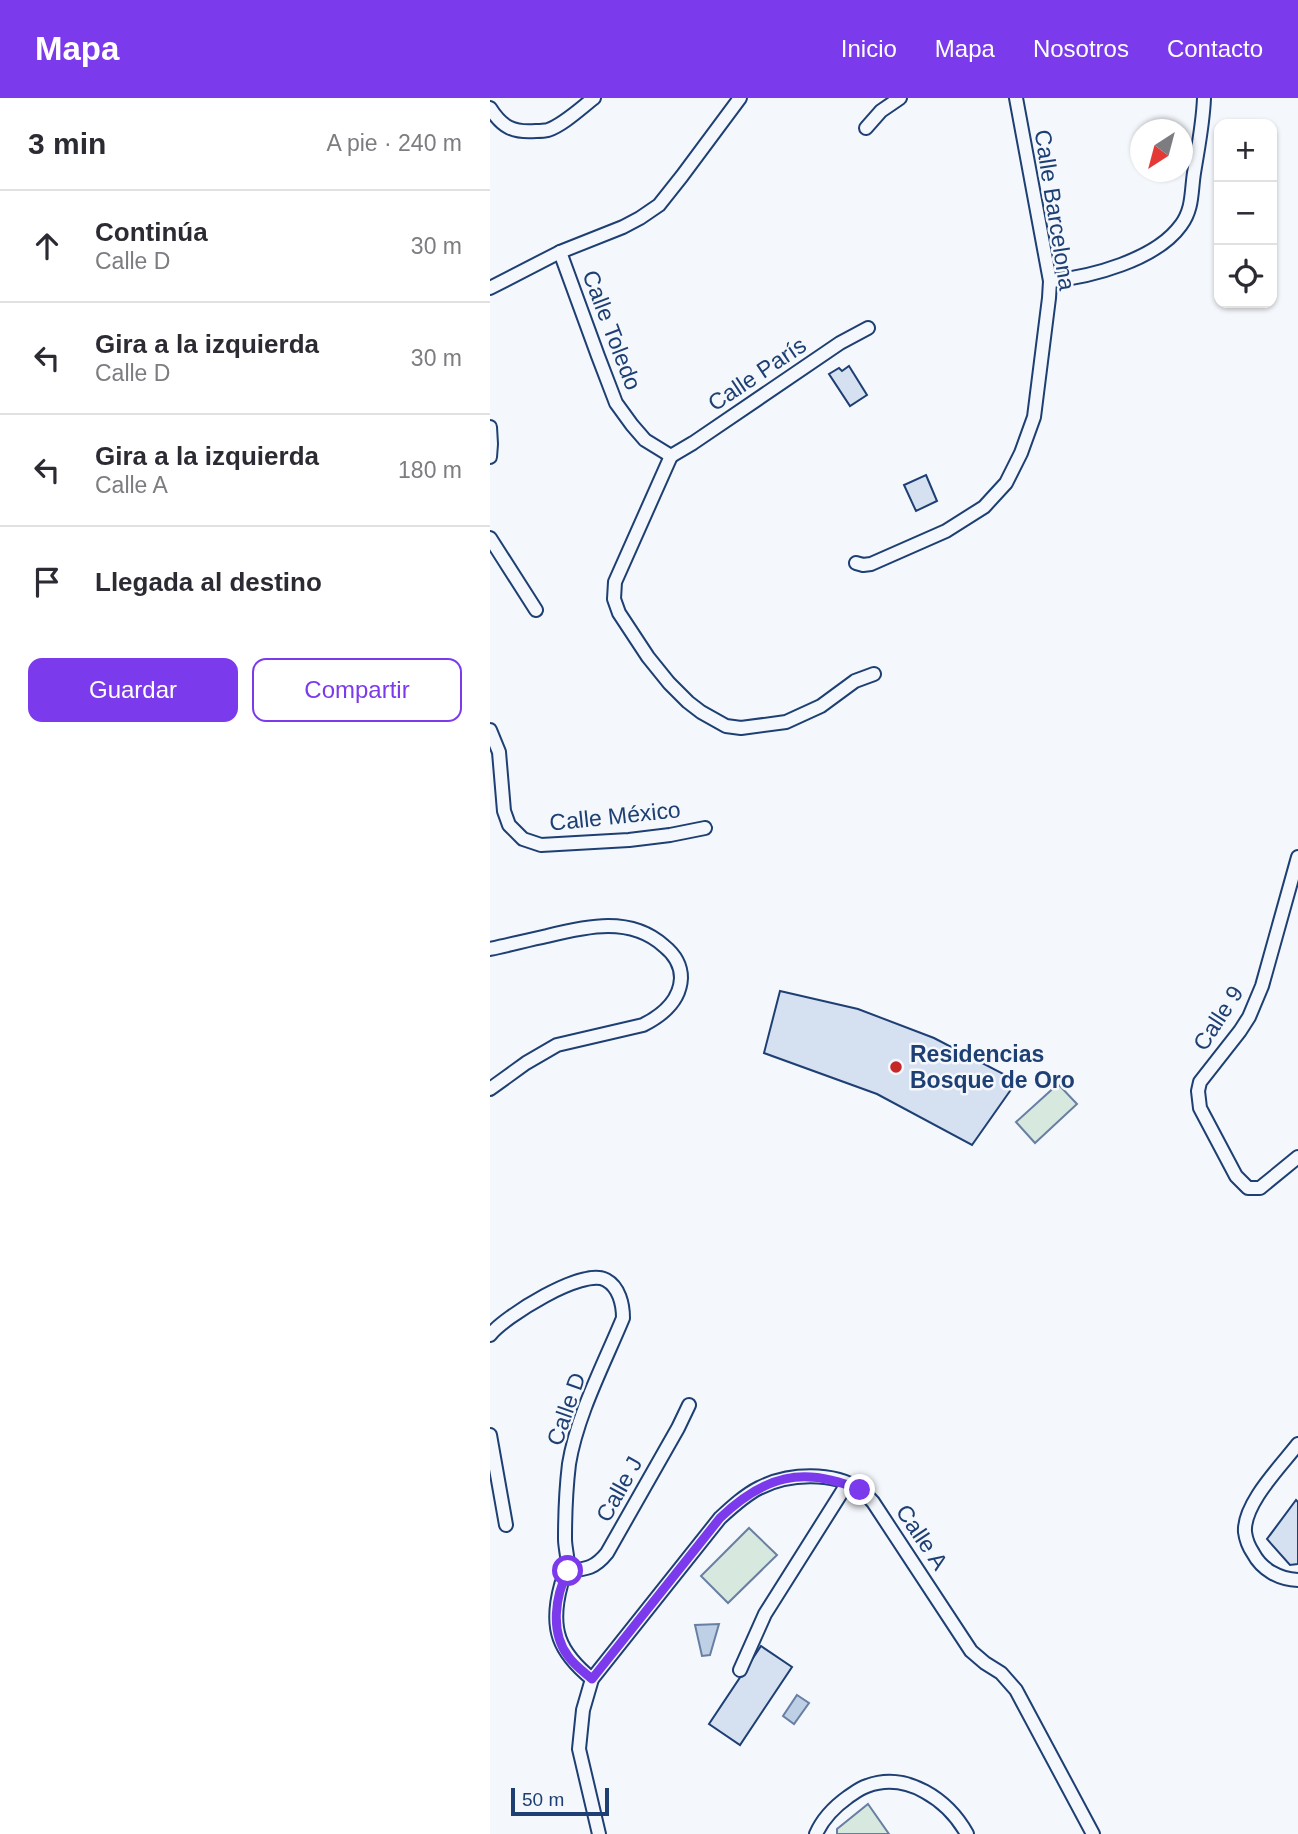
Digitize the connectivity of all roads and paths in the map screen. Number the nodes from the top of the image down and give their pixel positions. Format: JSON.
{"nodes":[{"id":1,"x":594,"y":98,"type":"edge"},
{"id":2,"x":740,"y":98,"type":"edge"},
{"id":3,"x":900,"y":98,"type":"edge"},
{"id":4,"x":1016,"y":98,"type":"edge"},
{"id":5,"x":1204,"y":98,"type":"edge"},
{"id":6,"x":492,"y":116,"type":"edge"},
{"id":7,"x":866,"y":128,"type":"dead end"},
{"id":8,"x":560,"y":252,"type":"junction"},
{"id":9,"x":1049,"y":281,"type":"junction"},
{"id":10,"x":490,"y":288,"type":"edge"},
{"id":11,"x":868,"y":328,"type":"dead end"},
{"id":12,"x":490,"y":427,"type":"edge"},
{"id":13,"x":671,"y":456,"type":"junction"},
{"id":14,"x":490,"y":457,"type":"edge"},
{"id":15,"x":490,"y":538,"type":"edge"},
{"id":16,"x":856,"y":563,"type":"dead end"},
{"id":17,"x":536,"y":610,"type":"dead end"},
{"id":18,"x":874,"y":674,"type":"dead end"},
{"id":19,"x":490,"y":730,"type":"edge"},
{"id":20,"x":705,"y":828,"type":"dead end"},
{"id":21,"x":1298,"y":857,"type":"edge"},
{"id":22,"x":490,"y":949,"type":"edge"},
{"id":23,"x":490,"y":1089,"type":"edge"},
{"id":24,"x":1298,"y":1157,"type":"edge"},
{"id":25,"x":490,"y":1335,"type":"edge"},
{"id":26,"x":689,"y":1405,"type":"dead end"},
{"id":27,"x":490,"y":1435,"type":"edge"},
{"id":28,"x":1298,"y":1444,"type":"edge"},
{"id":29,"x":847,"y":1484,"type":"junction"},
{"id":30,"x":506,"y":1525,"type":"dead end"},
{"id":31,"x":568,"y":1571,"type":"junction"},
{"id":32,"x":1298,"y":1580,"type":"edge"},
{"id":33,"x":740,"y":1670,"type":"dead end"},
{"id":34,"x":592,"y":1679,"type":"junction"},
{"id":35,"x":1091,"y":1833,"type":"edge"},
{"id":36,"x":599,"y":1834,"type":"edge"},
{"id":37,"x":816,"y":1834,"type":"edge"},
{"id":38,"x":967,"y":1834,"type":"edge"}],
"edges":[{"from":1,"to":6,"type":"street"},
{"from":2,"to":8,"type":"street"},
{"from":3,"to":7,"type":"street"},
{"from":4,"to":9,"type":"street","name":"Calle Barcelona"},
{"from":5,"to":9,"type":"street"},
{"from":8,"to":10,"type":"street"},
{"from":8,"to":13,"type":"street","name":"Calle Toledo"},
{"from":9,"to":16,"type":"street","name":"Calle Barcelona"},
{"from":11,"to":13,"type":"street","name":"Calle París"},
{"from":12,"to":14,"type":"street"},
{"from":13,"to":18,"type":"street"},
{"from":15,"to":17,"type":"street"},
{"from":19,"to":20,"type":"street","name":"Calle México"},
{"from":21,"to":24,"type":"street","name":"Calle 9"},
{"from":22,"to":23,"type":"street"},
{"from":25,"to":31,"type":"street","name":"Calle D"},
{"from":26,"to":31,"type":"street","name":"Calle J"},
{"from":27,"to":30,"type":"street"},
{"from":28,"to":32,"type":"street"},
{"from":29,"to":33,"type":"street"},
{"from":29,"to":34,"type":"street","name":"Calle A"},
{"from":29,"to":35,"type":"street","name":"Calle A"},
{"from":31,"to":34,"type":"street","name":"Calle D"},
{"from":34,"to":36,"type":"street","name":"Calle A"},
{"from":37,"to":38,"type":"street"}]}
